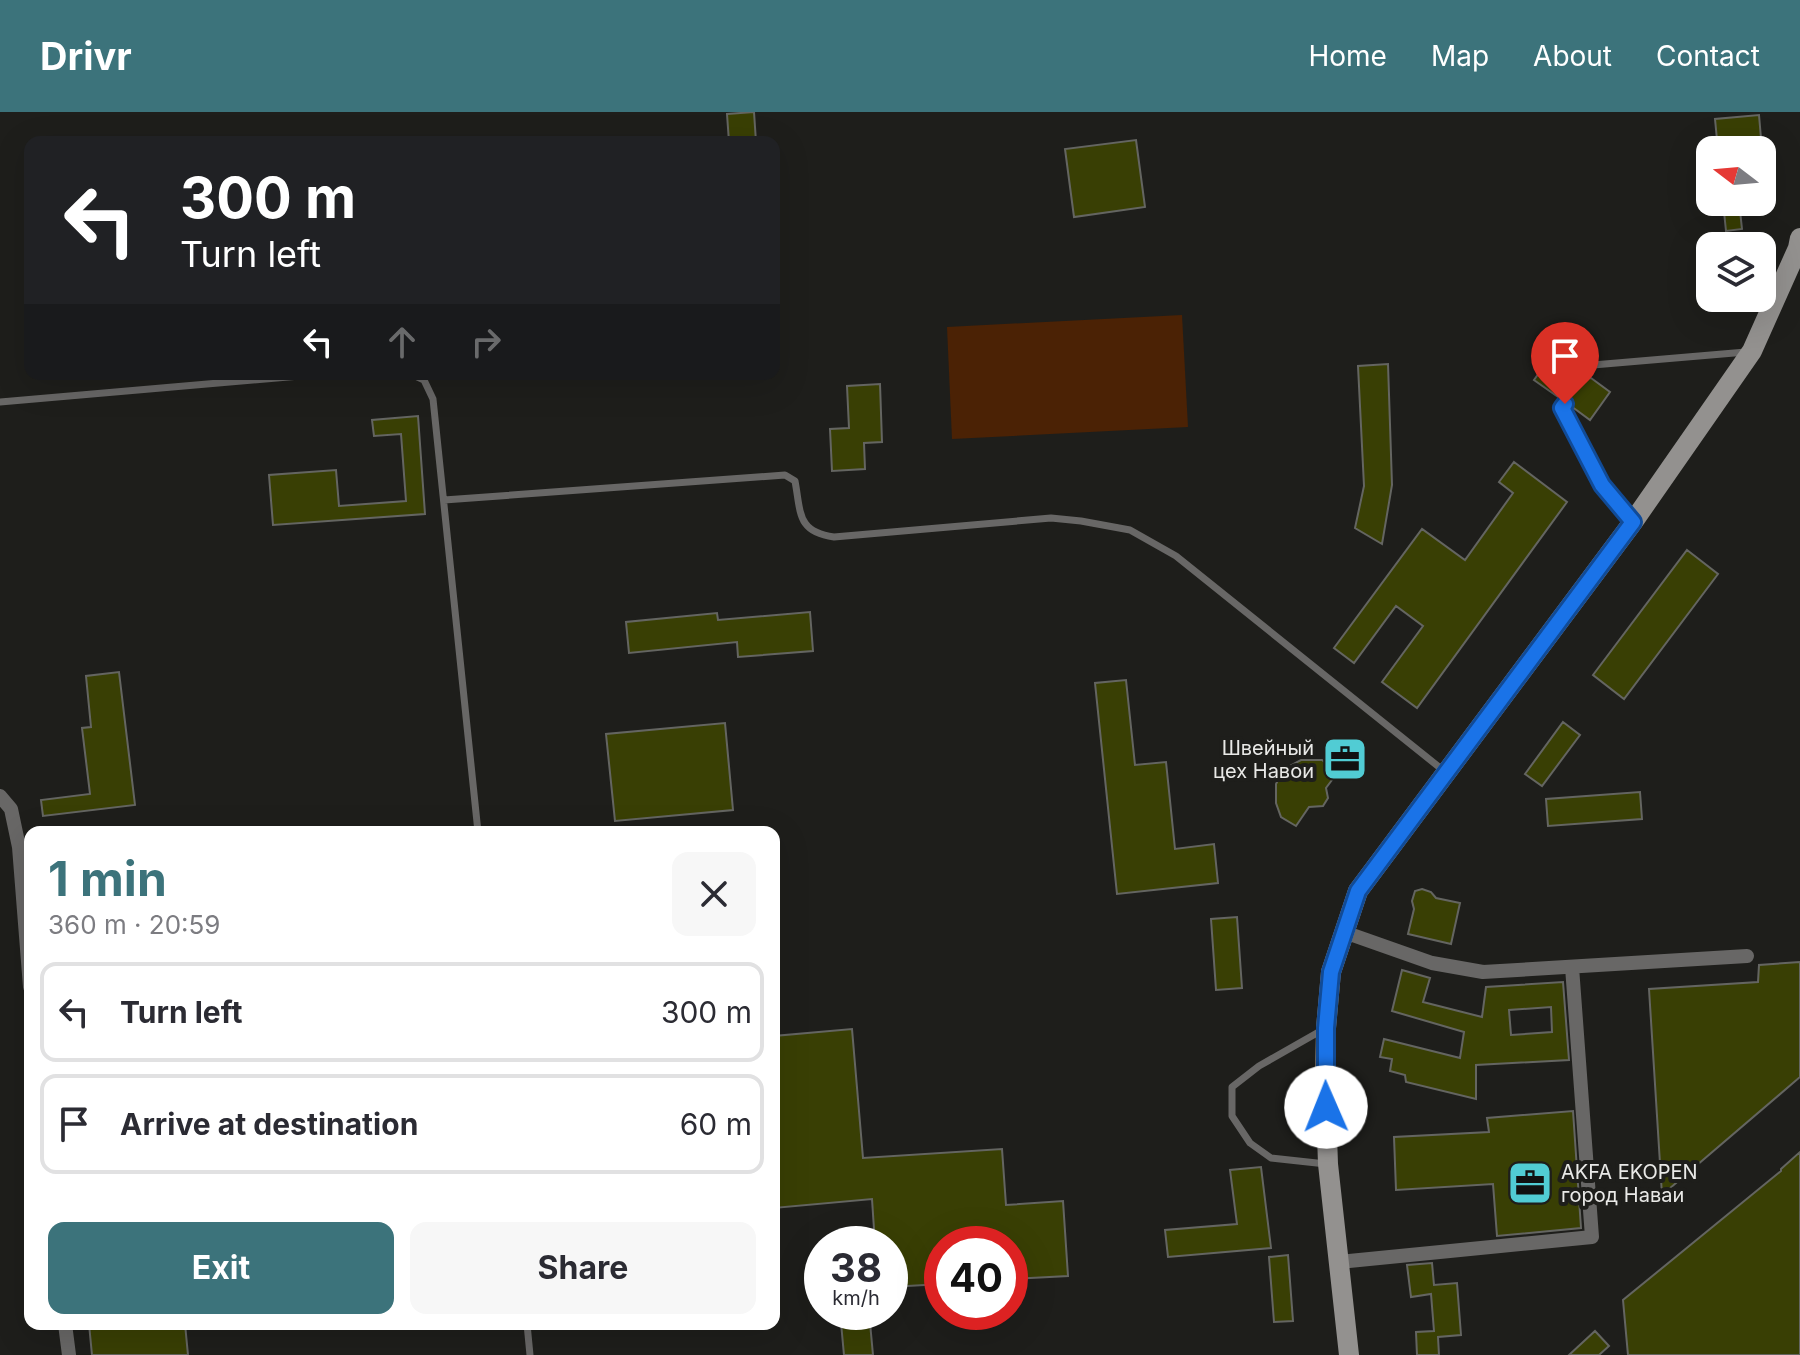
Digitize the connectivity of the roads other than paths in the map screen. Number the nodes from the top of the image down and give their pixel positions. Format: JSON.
{"nodes":[{"id":1,"x":1799,"y":244,"type":"edge"},
{"id":2,"x":1752,"y":351,"type":"junction"},
{"id":3,"x":1587,"y":373,"type":"dead end"},
{"id":4,"x":254,"y":380,"type":"edge"},
{"id":5,"x":424,"y":380,"type":"edge"},
{"id":6,"x":0,"y":402,"type":"edge"},
{"id":7,"x":1565,"y":404,"type":"dead end"},
{"id":8,"x":444,"y":500,"type":"junction"},
{"id":9,"x":1633,"y":522,"type":"junction"},
{"id":10,"x":1446,"y":773,"type":"junction"},
{"id":11,"x":0,"y":796,"type":"edge"},
{"id":12,"x":477,"y":826,"type":"edge"},
{"id":13,"x":24,"y":911,"type":"edge"},
{"id":14,"x":1344,"y":932,"type":"junction"},
{"id":15,"x":1747,"y":956,"type":"dead end"},
{"id":16,"x":1572,"y":967,"type":"junction"},
{"id":17,"x":1326,"y":1028,"type":"junction"},
{"id":18,"x":1328,"y":1164,"type":"junction"},
{"id":19,"x":1339,"y":1262,"type":"junction"},
{"id":20,"x":66,"y":1330,"type":"edge"},
{"id":21,"x":528,"y":1330,"type":"edge"},
{"id":22,"x":69,"y":1355,"type":"edge"},
{"id":23,"x":530,"y":1355,"type":"edge"},
{"id":24,"x":1349,"y":1355,"type":"edge"}],
"edges":[{"from":1,"to":2,"type":"street"},
{"from":2,"to":3,"type":"lane"},
{"from":2,"to":9,"type":"street"},
{"from":4,"to":6,"type":"lane"},
{"from":5,"to":8,"type":"lane"},
{"from":7,"to":9,"type":"lane"},
{"from":8,"to":10,"type":"lane"},
{"from":8,"to":12,"type":"lane"},
{"from":9,"to":10,"type":"street"},
{"from":10,"to":14,"type":"street"},
{"from":11,"to":13,"type":"street"},
{"from":14,"to":16,"type":"street"},
{"from":14,"to":17,"type":"street"},
{"from":15,"to":16,"type":"street"},
{"from":16,"to":19,"type":"street"},
{"from":17,"to":18,"type":"street"},
{"from":17,"to":18,"type":"lane"},
{"from":18,"to":19,"type":"street"},
{"from":19,"to":24,"type":"street"},
{"from":20,"to":22,"type":"street"},
{"from":21,"to":23,"type":"lane"}]}
